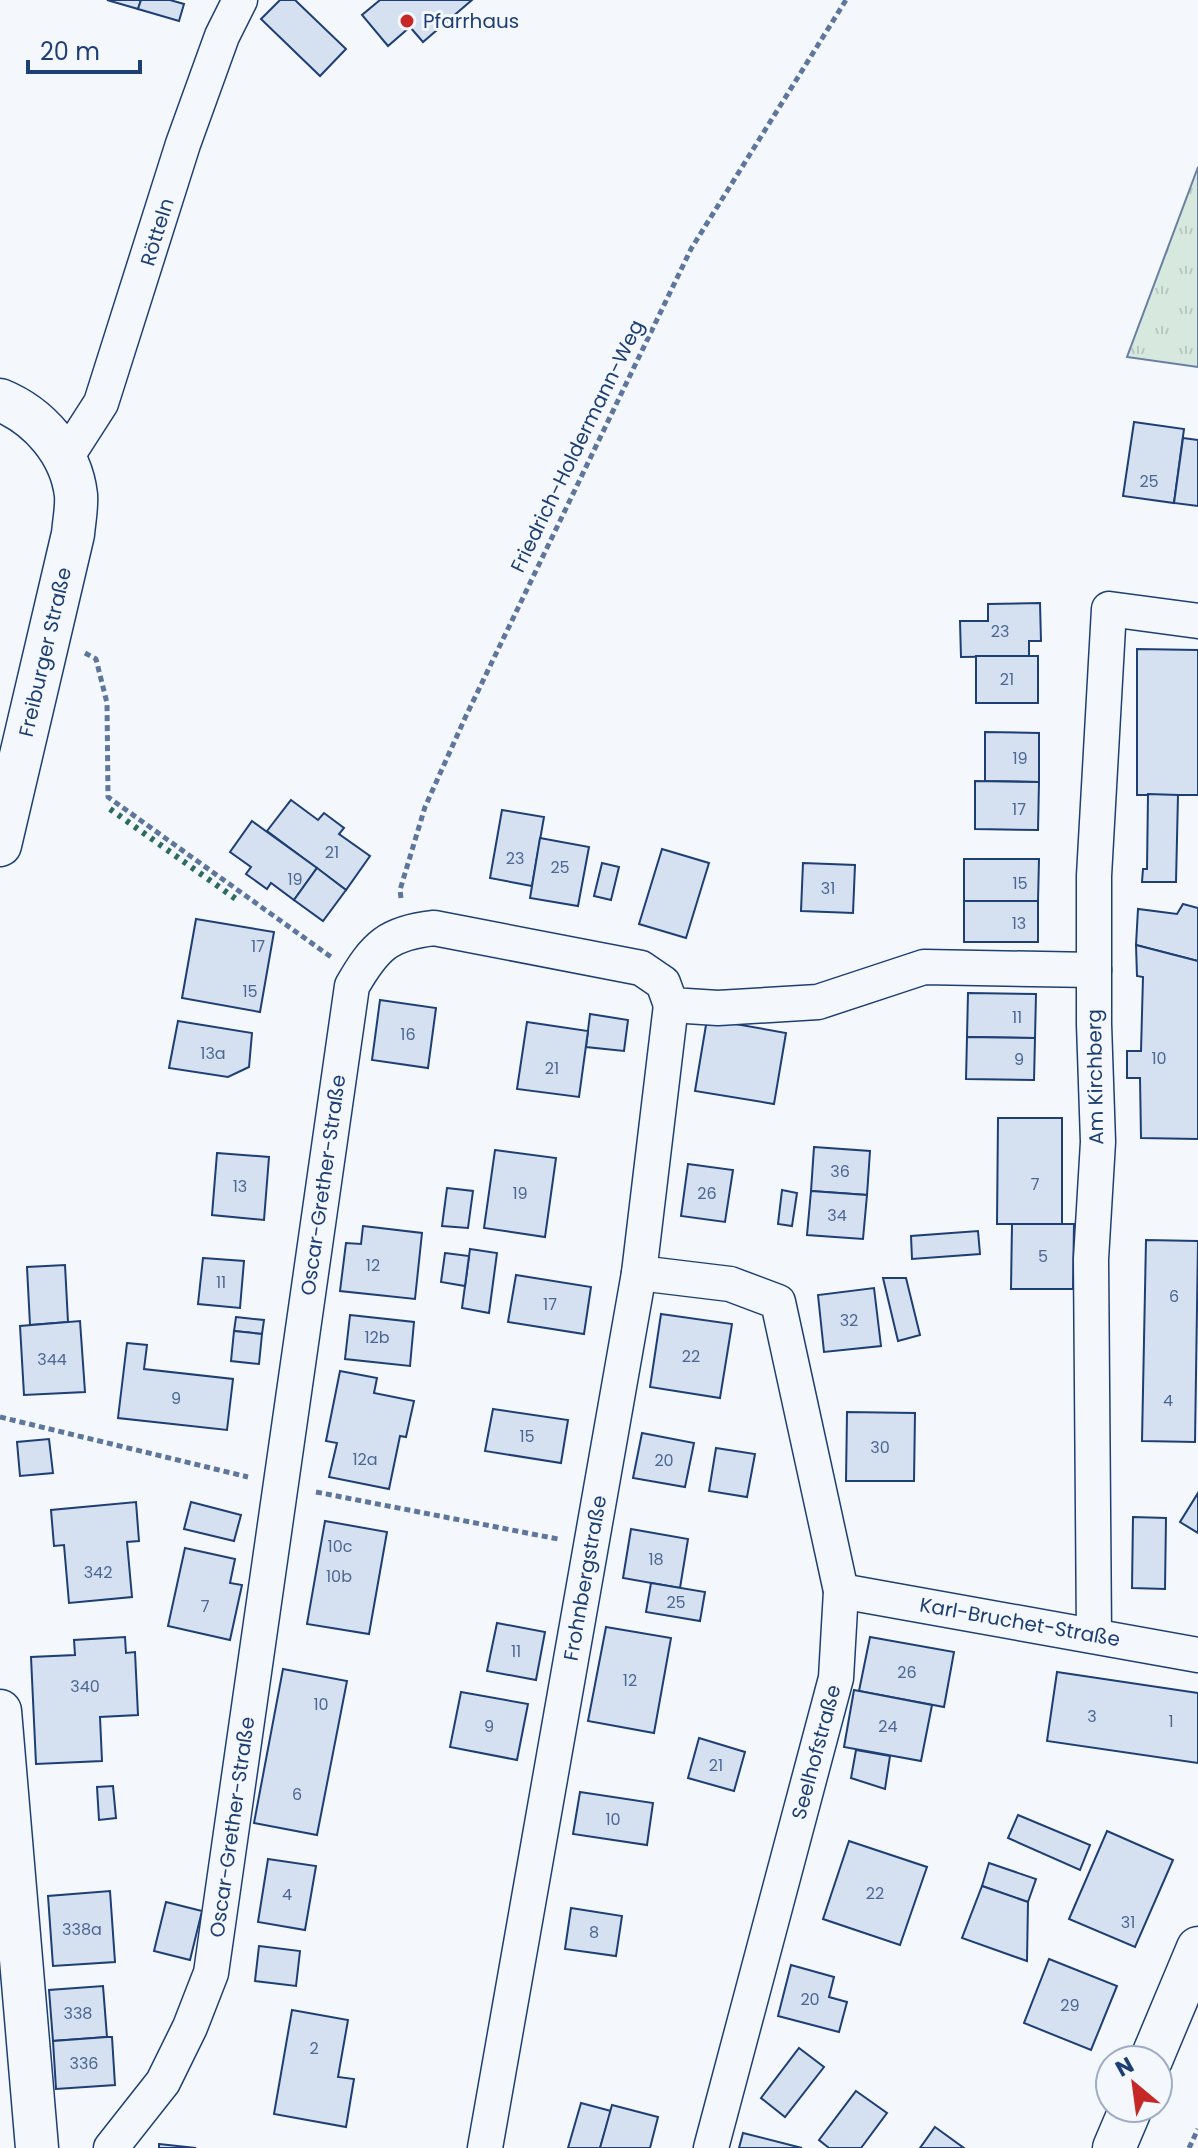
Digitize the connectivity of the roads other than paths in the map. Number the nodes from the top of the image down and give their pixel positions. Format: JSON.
{"nodes":[{"id":1,"x":240,"y":0,"type":"edge"},
{"id":2,"x":0,"y":400,"type":"edge"},
{"id":3,"x":65,"y":459,"type":"junction"},
{"id":4,"x":1198,"y":621,"type":"edge"},
{"id":5,"x":0,"y":845,"type":"edge"},
{"id":6,"x":1094,"y":970,"type":"junction"},
{"id":7,"x":671,"y":1005,"type":"junction"},
{"id":8,"x":639,"y":1273,"type":"junction"},
{"id":9,"x":841,"y":1591,"type":"junction"},
{"id":10,"x":1094,"y":1635,"type":"junction"},
{"id":11,"x":1198,"y":1655,"type":"edge"},
{"id":12,"x":0,"y":1711,"type":"edge"},
{"id":13,"x":1198,"y":1948,"type":"edge"},
{"id":14,"x":1158,"y":2044,"type":"edge"},
{"id":15,"x":1124,"y":2124,"type":"edge"},
{"id":16,"x":37,"y":2148,"type":"edge"},
{"id":17,"x":111,"y":2148,"type":"edge"},
{"id":18,"x":485,"y":2148,"type":"edge"},
{"id":19,"x":711,"y":2148,"type":"edge"},
{"id":20,"x":1114,"y":2148,"type":"edge"}],
"edges":[{"from":1,"to":3,"type":"street","name":"Rötteln"},
{"from":2,"to":3,"type":"street","name":"Freiburger Straße"},
{"from":3,"to":5,"type":"street","name":"Freiburger Straße"},
{"from":4,"to":6,"type":"street","name":"Am Kirchberg"},
{"from":6,"to":7,"type":"street"},
{"from":6,"to":10,"type":"street","name":"Am Kirchberg"},
{"from":7,"to":8,"type":"street","name":"Frohnbergstraße"},
{"from":7,"to":17,"type":"street","name":"Oscar-Grether-Straße"},
{"from":8,"to":9,"type":"street","name":"Seelhofstraße"},
{"from":8,"to":18,"type":"street","name":"Frohnbergstraße"},
{"from":9,"to":10,"type":"street","name":"Karl-Bruchet-Straße"},
{"from":9,"to":19,"type":"street","name":"Seelhofstraße"},
{"from":10,"to":11,"type":"street","name":"Karl-Bruchet-Straße"},
{"from":12,"to":16,"type":"street"},
{"from":13,"to":14,"type":"street"},
{"from":15,"to":20,"type":"street"}]}
